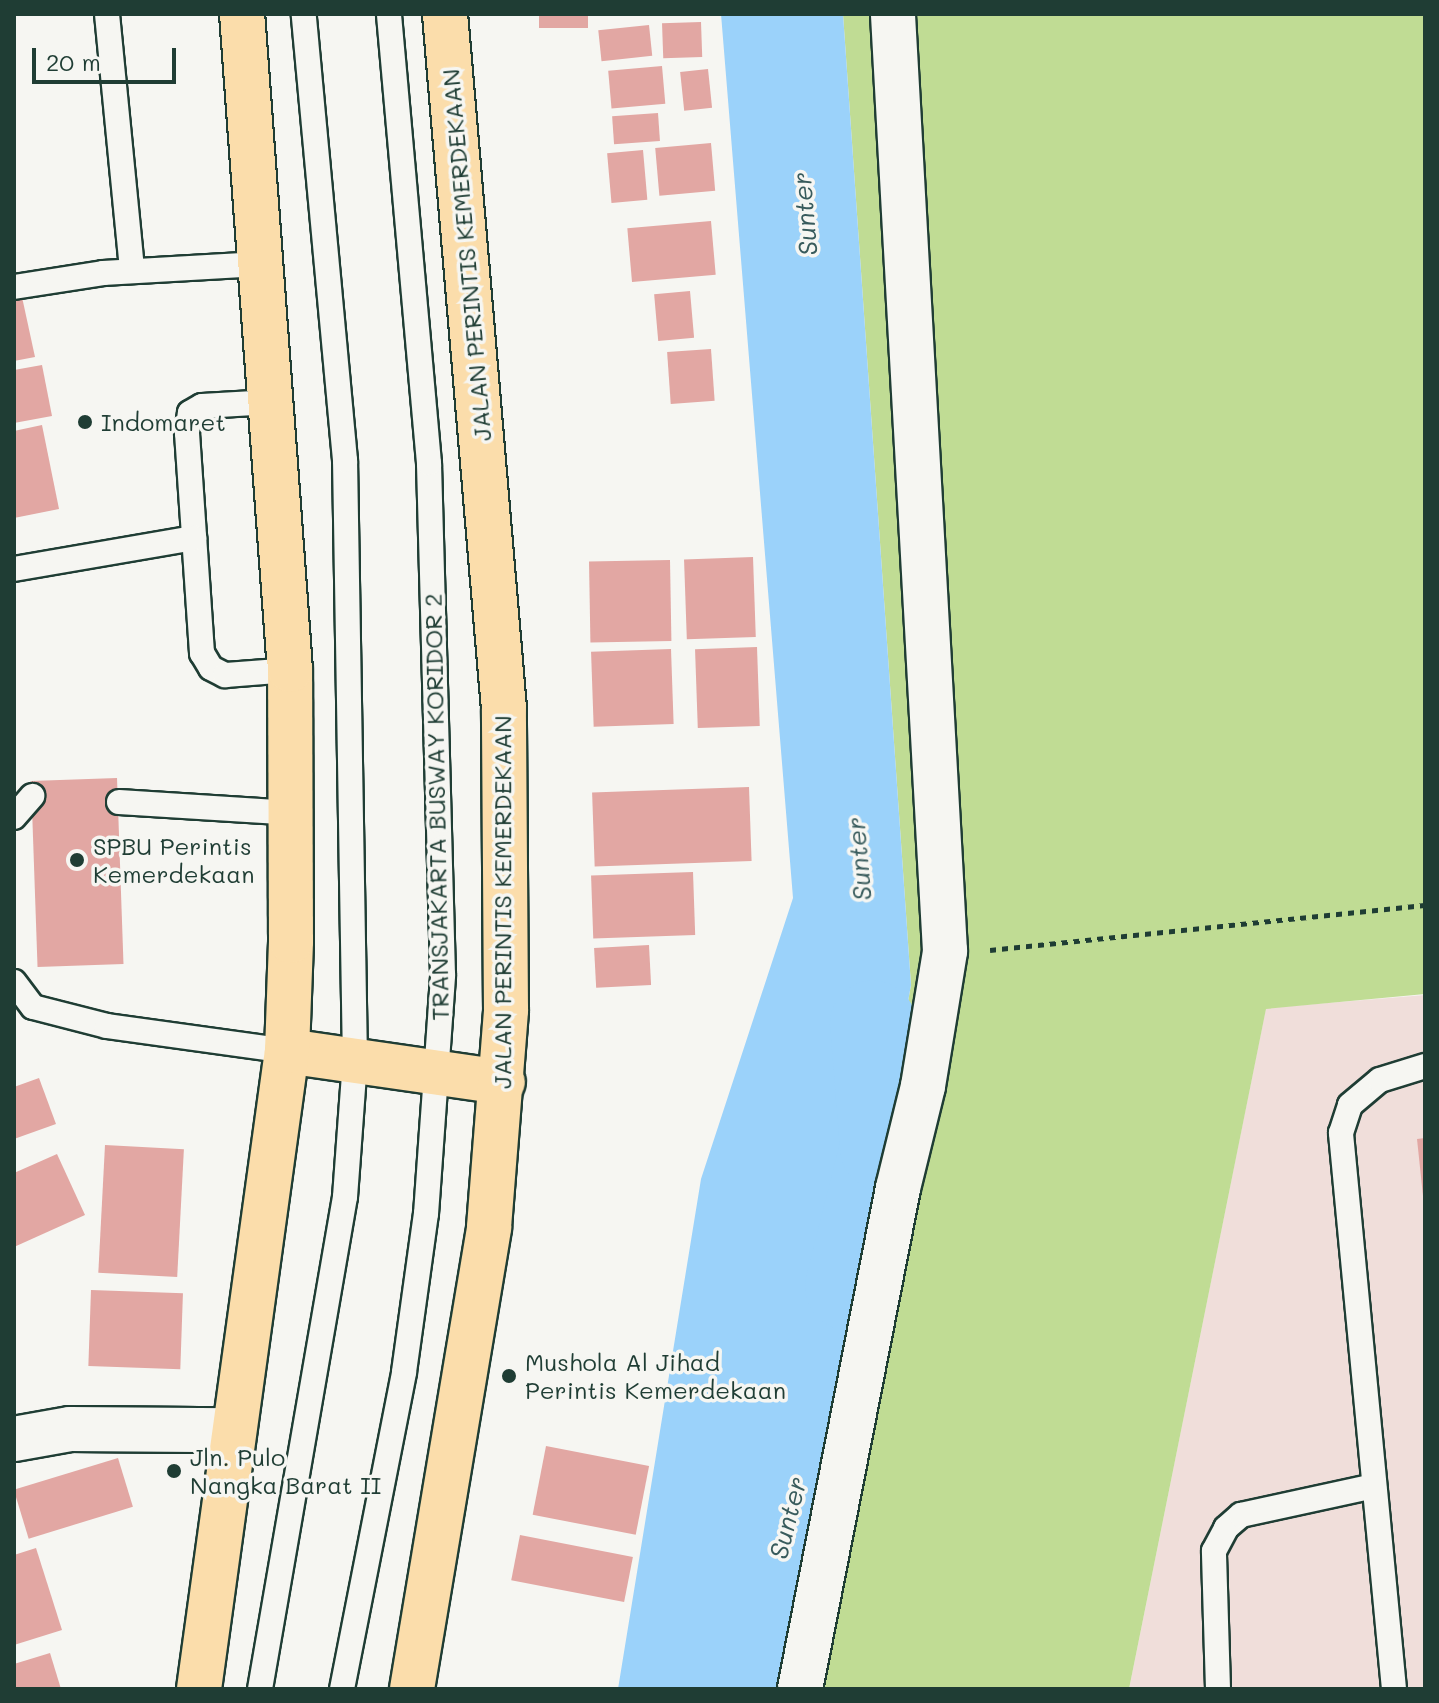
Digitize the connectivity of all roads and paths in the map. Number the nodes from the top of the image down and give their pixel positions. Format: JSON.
{"nodes":[{"id":1,"x":107,"y":14,"type":"edge"},
{"id":2,"x":242,"y":14,"type":"edge"},
{"id":3,"x":304,"y":14,"type":"edge"},
{"id":4,"x":389,"y":14,"type":"edge"},
{"id":5,"x":445,"y":14,"type":"edge"},
{"id":6,"x":893,"y":14,"type":"edge"},
{"id":7,"x":260,"y":264,"type":"junction"},
{"id":8,"x":132,"y":271,"type":"junction"},
{"id":9,"x":14,"y":287,"type":"edge"},
{"id":10,"x":271,"y":402,"type":"junction"},
{"id":11,"x":194,"y":538,"type":"junction"},
{"id":12,"x":14,"y":569,"type":"edge"},
{"id":13,"x":290,"y":670,"type":"junction"},
{"id":14,"x":32,"y":796,"type":"dead end"},
{"id":15,"x":119,"y":802,"type":"dead end"},
{"id":16,"x":292,"y":813,"type":"junction"},
{"id":17,"x":14,"y":817,"type":"edge"},
{"id":18,"x":1425,"y":905,"type":"edge"},
{"id":19,"x":945,"y":951,"type":"junction"},
{"id":20,"x":14,"y":982,"type":"edge"},
{"id":21,"x":287,"y":1051,"type":"junction"},
{"id":22,"x":355,"y":1062,"type":"junction"},
{"id":23,"x":1425,"y":1066,"type":"edge"},
{"id":24,"x":437,"y":1071,"type":"junction"},
{"id":25,"x":503,"y":1082,"type":"junction"},
{"id":26,"x":232,"y":1430,"type":"junction"},
{"id":27,"x":14,"y":1439,"type":"edge"},
{"id":28,"x":1374,"y":1486,"type":"junction"},
{"id":29,"x":199,"y":1689,"type":"edge"},
{"id":30,"x":260,"y":1689,"type":"edge"},
{"id":31,"x":342,"y":1689,"type":"edge"},
{"id":32,"x":412,"y":1689,"type":"edge"},
{"id":33,"x":800,"y":1689,"type":"edge"},
{"id":34,"x":1218,"y":1689,"type":"edge"},
{"id":35,"x":1394,"y":1689,"type":"edge"}],
"edges":[{"from":1,"to":8,"type":"lane"},
{"from":2,"to":7,"type":"highway"},
{"from":3,"to":22,"type":"lane"},
{"from":4,"to":24,"type":"lane","name":"TRANSJAKARTA BUSWAY KORIDOR 2"},
{"from":5,"to":25,"type":"highway","name":"JALAN PERINTIS KEMERDEKAAN"},
{"from":6,"to":19,"type":"street"},
{"from":7,"to":8,"type":"lane"},
{"from":7,"to":10,"type":"highway"},
{"from":8,"to":9,"type":"lane"},
{"from":10,"to":11,"type":"lane"},
{"from":10,"to":13,"type":"highway"},
{"from":11,"to":12,"type":"lane"},
{"from":11,"to":13,"type":"lane"},
{"from":13,"to":16,"type":"highway"},
{"from":14,"to":17,"type":"lane"},
{"from":15,"to":16,"type":"lane"},
{"from":16,"to":21,"type":"highway"},
{"from":18,"to":19,"type":"path"},
{"from":19,"to":33,"type":"street"},
{"from":20,"to":21,"type":"lane"},
{"from":21,"to":22,"type":"highway"},
{"from":21,"to":26,"type":"highway"},
{"from":22,"to":24,"type":"highway"},
{"from":22,"to":30,"type":"lane"},
{"from":23,"to":28,"type":"lane"},
{"from":24,"to":25,"type":"highway"},
{"from":24,"to":31,"type":"lane","name":"TRANSJAKARTA BUSWAY KORIDOR 2"},
{"from":25,"to":32,"type":"highway","name":"JALAN PERINTIS KEMERDEKAAN"},
{"from":26,"to":27,"type":"street"},
{"from":26,"to":29,"type":"highway"},
{"from":28,"to":34,"type":"lane"},
{"from":28,"to":35,"type":"lane"}]}
